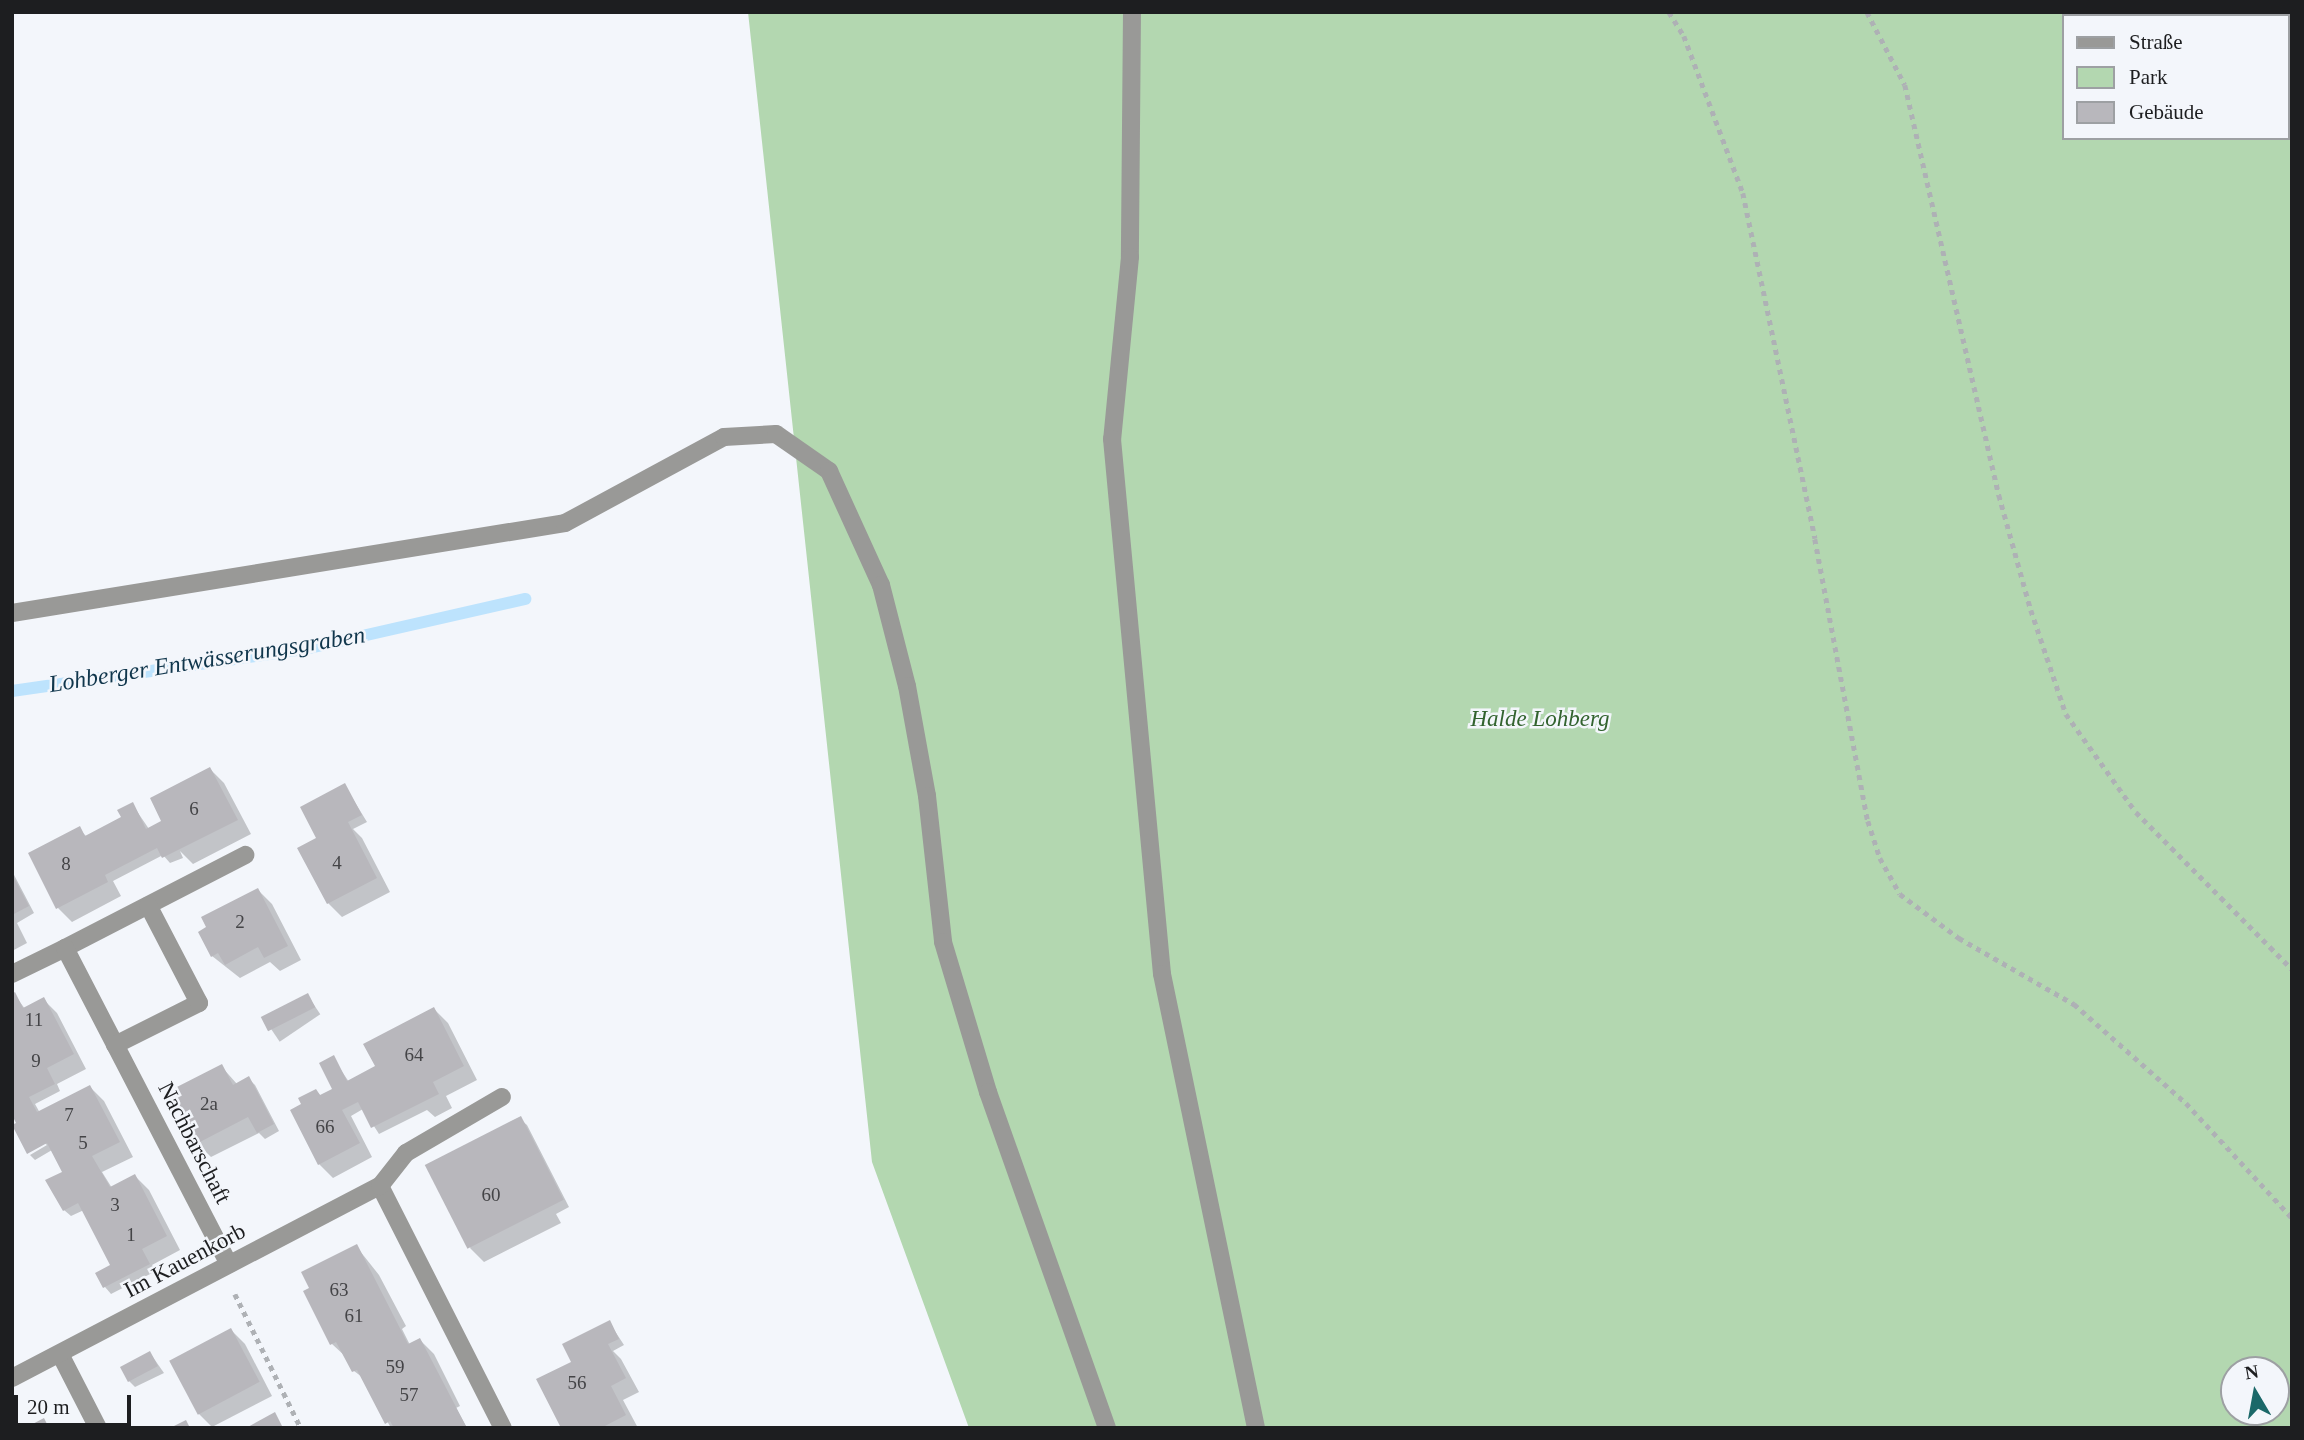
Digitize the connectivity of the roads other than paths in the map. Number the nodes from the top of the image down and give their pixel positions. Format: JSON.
{"nodes":[{"id":1,"x":1132,"y":12,"type":"edge"},
{"id":2,"x":12,"y":613,"type":"edge"},
{"id":3,"x":245,"y":855,"type":"dead end"},
{"id":4,"x":148,"y":905,"type":"junction"},
{"id":5,"x":65,"y":947,"type":"junction"},
{"id":6,"x":12,"y":974,"type":"edge"},
{"id":7,"x":115,"y":1045,"type":"junction"},
{"id":8,"x":502,"y":1097,"type":"dead end"},
{"id":9,"x":380,"y":1186,"type":"junction"},
{"id":10,"x":226,"y":1266,"type":"junction"},
{"id":11,"x":60,"y":1354,"type":"junction"},
{"id":12,"x":12,"y":1378,"type":"edge"},
{"id":13,"x":98,"y":1428,"type":"edge"},
{"id":14,"x":503,"y":1428,"type":"edge"},
{"id":15,"x":1107,"y":1428,"type":"edge"},
{"id":16,"x":1256,"y":1428,"type":"edge"}],
"edges":[{"from":1,"to":16,"type":"street"},
{"from":2,"to":15,"type":"street"},
{"from":3,"to":4,"type":"street"},
{"from":4,"to":5,"type":"street"},
{"from":4,"to":7,"type":"street"},
{"from":5,"to":6,"type":"street"},
{"from":5,"to":7,"type":"street","name":"Nachbarschaft"},
{"from":7,"to":10,"type":"street","name":"Nachbarschaft"},
{"from":8,"to":9,"type":"street","name":"Im Kauenkorb"},
{"from":9,"to":10,"type":"street","name":"Im Kauenkorb"},
{"from":9,"to":14,"type":"street"},
{"from":10,"to":11,"type":"street","name":"Im Kauenkorb"},
{"from":11,"to":12,"type":"street","name":"Im Kauenkorb"},
{"from":11,"to":13,"type":"street"}]}
